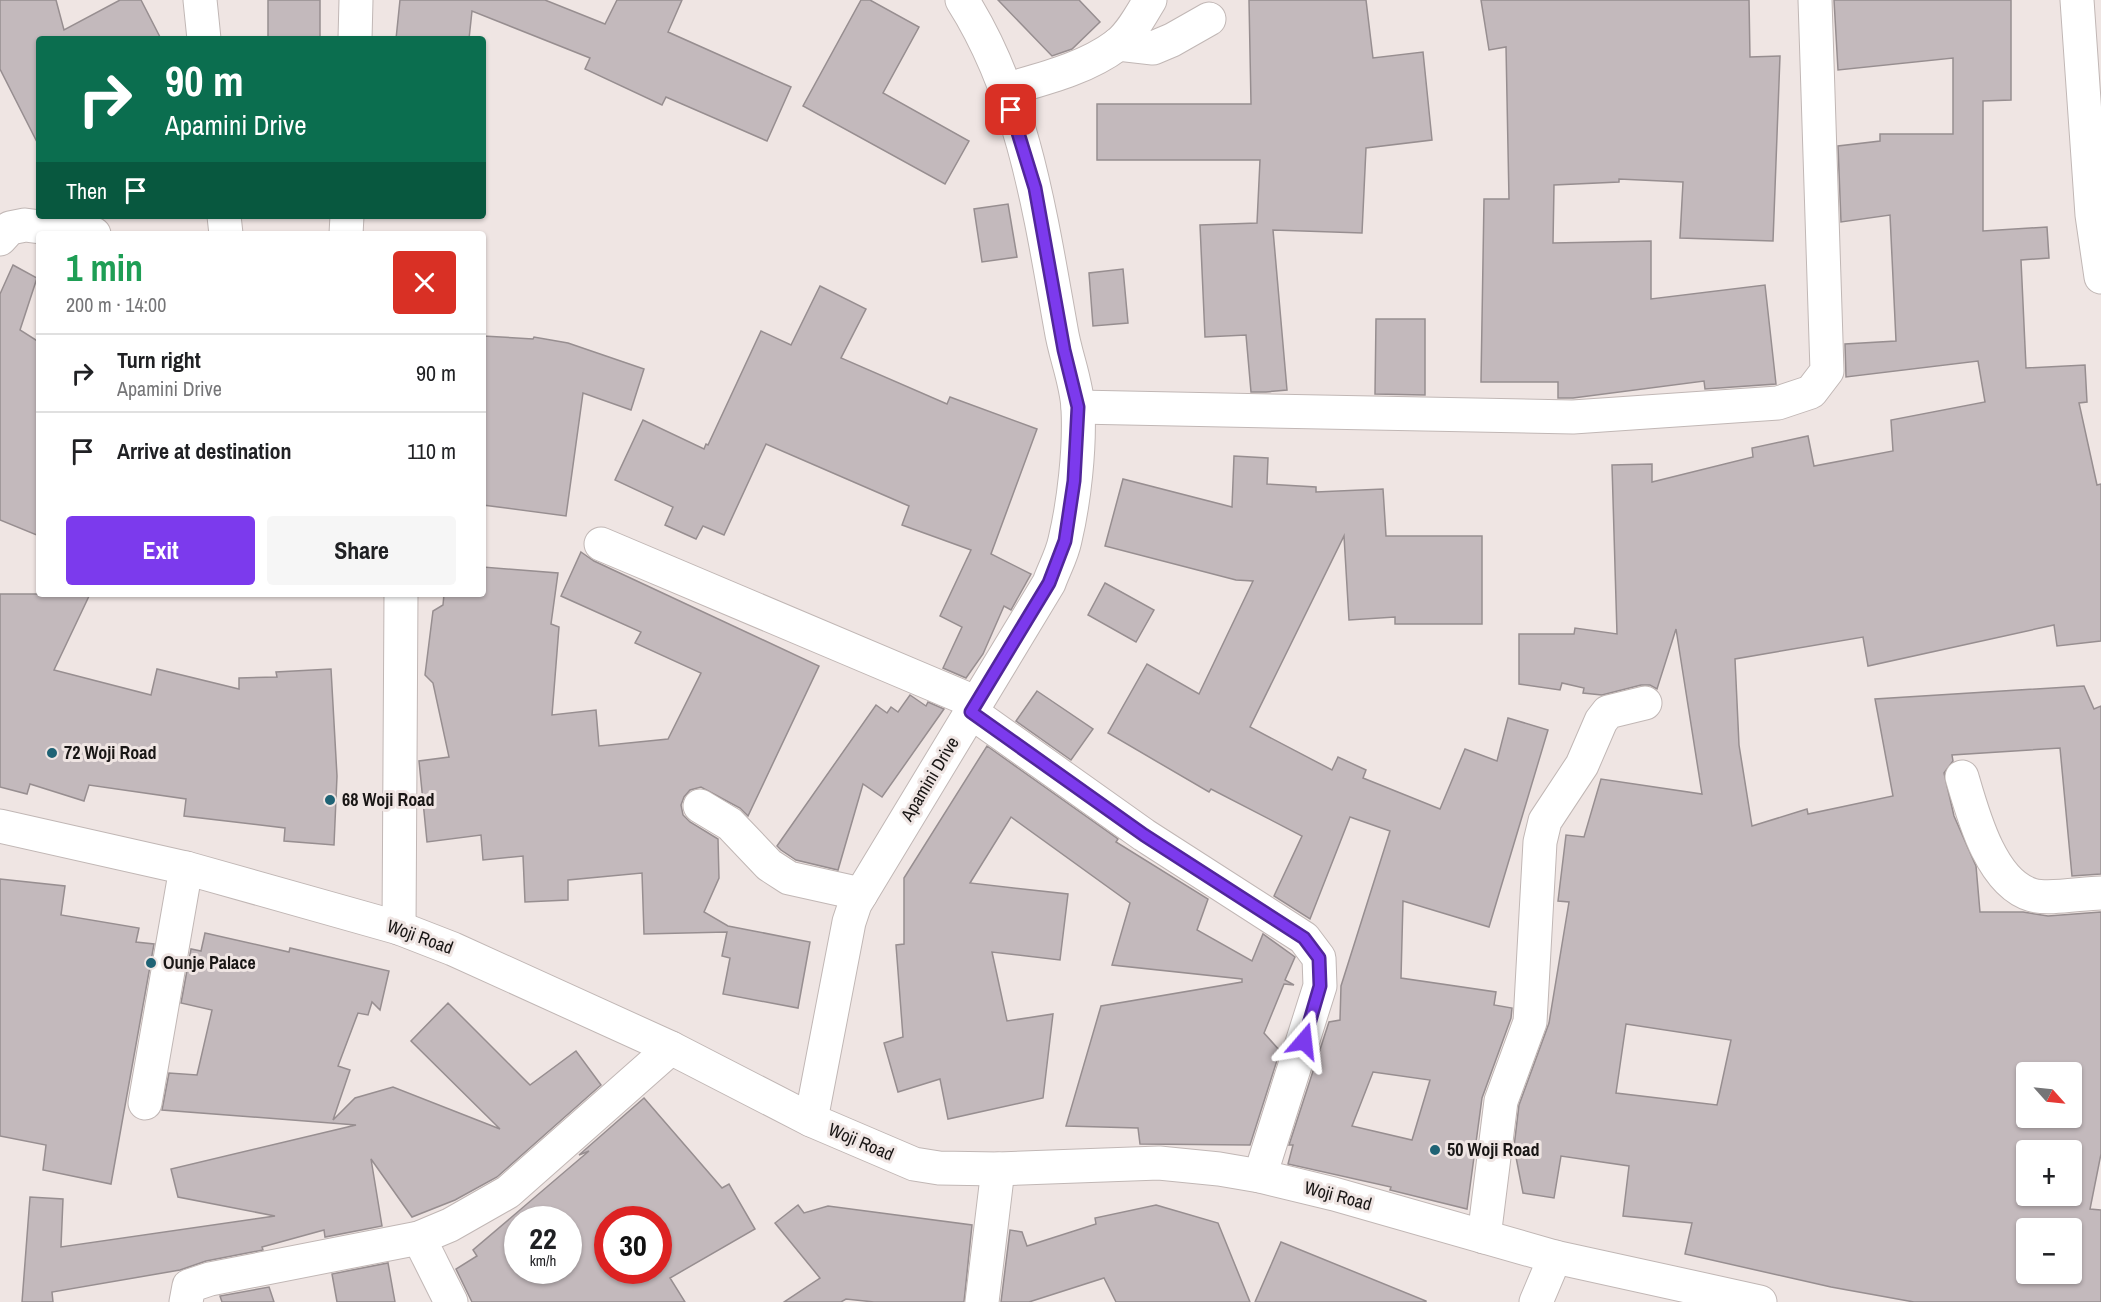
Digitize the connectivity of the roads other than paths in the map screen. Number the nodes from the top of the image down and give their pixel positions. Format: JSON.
{"nodes":[{"id":1,"x":200,"y":0,"type":"edge"},
{"id":2,"x":356,"y":0,"type":"edge"},
{"id":3,"x":962,"y":0,"type":"edge"},
{"id":4,"x":1150,"y":0,"type":"edge"},
{"id":5,"x":1815,"y":0,"type":"edge"},
{"id":6,"x":2078,"y":0,"type":"edge"},
{"id":7,"x":1209,"y":19,"type":"dead end"},
{"id":8,"x":204,"y":36,"type":"edge"},
{"id":9,"x":355,"y":36,"type":"edge"},
{"id":10,"x":1118,"y":44,"type":"junction"},
{"id":11,"x":1005,"y":90,"type":"junction"},
{"id":12,"x":3,"y":227,"type":"edge"},
{"id":13,"x":71,"y":231,"type":"edge"},
{"id":14,"x":2101,"y":277,"type":"edge"},
{"id":15,"x":1078,"y":407,"type":"junction"},
{"id":16,"x":601,"y":544,"type":"dead end"},
{"id":17,"x":401,"y":597,"type":"edge"},
{"id":18,"x":1645,"y":703,"type":"dead end"},
{"id":19,"x":974,"y":707,"type":"junction"},
{"id":20,"x":1962,"y":777,"type":"dead end"},
{"id":21,"x":700,"y":806,"type":"dead end"},
{"id":22,"x":0,"y":826,"type":"edge"},
{"id":23,"x":186,"y":868,"type":"junction"},
{"id":24,"x":2101,"y":892,"type":"edge"},
{"id":25,"x":861,"y":894,"type":"junction"},
{"id":26,"x":399,"y":928,"type":"junction"},
{"id":27,"x":671,"y":1048,"type":"junction"},
{"id":28,"x":145,"y":1104,"type":"dead end"},
{"id":29,"x":811,"y":1120,"type":"junction"},
{"id":30,"x":998,"y":1169,"type":"junction"},
{"id":31,"x":1260,"y":1176,"type":"junction"},
{"id":32,"x":1484,"y":1237,"type":"junction"},
{"id":33,"x":419,"y":1238,"type":"junction"},
{"id":34,"x":1555,"y":1257,"type":"junction"},
{"id":35,"x":186,"y":1302,"type":"edge"},
{"id":36,"x":451,"y":1302,"type":"edge"},
{"id":37,"x":982,"y":1302,"type":"edge"},
{"id":38,"x":1536,"y":1302,"type":"edge"},
{"id":39,"x":1760,"y":1302,"type":"edge"}],
"edges":[{"from":1,"to":8,"type":"street"},
{"from":2,"to":9,"type":"street"},
{"from":3,"to":11,"type":"street","name":"Apamini Drive"},
{"from":4,"to":10,"type":"street"},
{"from":5,"to":15,"type":"street"},
{"from":6,"to":14,"type":"street"},
{"from":7,"to":10,"type":"street"},
{"from":10,"to":11,"type":"street"},
{"from":11,"to":15,"type":"street","name":"Apamini Drive"},
{"from":12,"to":13,"type":"street"},
{"from":15,"to":19,"type":"street","name":"Apamini Drive"},
{"from":16,"to":19,"type":"street"},
{"from":17,"to":26,"type":"street"},
{"from":18,"to":32,"type":"street"},
{"from":19,"to":25,"type":"street","name":"Apamini Drive"},
{"from":19,"to":31,"type":"street"},
{"from":20,"to":24,"type":"street"},
{"from":21,"to":25,"type":"street"},
{"from":22,"to":23,"type":"street","name":"Woji Road"},
{"from":23,"to":26,"type":"street","name":"Woji Road"},
{"from":23,"to":28,"type":"street"},
{"from":25,"to":29,"type":"street","name":"Apamini Drive"},
{"from":26,"to":27,"type":"street","name":"Woji Road"},
{"from":27,"to":29,"type":"street","name":"Woji Road"},
{"from":27,"to":33,"type":"street"},
{"from":29,"to":30,"type":"street","name":"Woji Road"},
{"from":30,"to":31,"type":"street","name":"Woji Road"},
{"from":30,"to":37,"type":"street"},
{"from":31,"to":32,"type":"street","name":"Woji Road"},
{"from":32,"to":34,"type":"street","name":"Woji Road"},
{"from":33,"to":35,"type":"street"},
{"from":33,"to":36,"type":"street"},
{"from":34,"to":38,"type":"street"},
{"from":34,"to":39,"type":"street","name":"Woji Road"}]}
